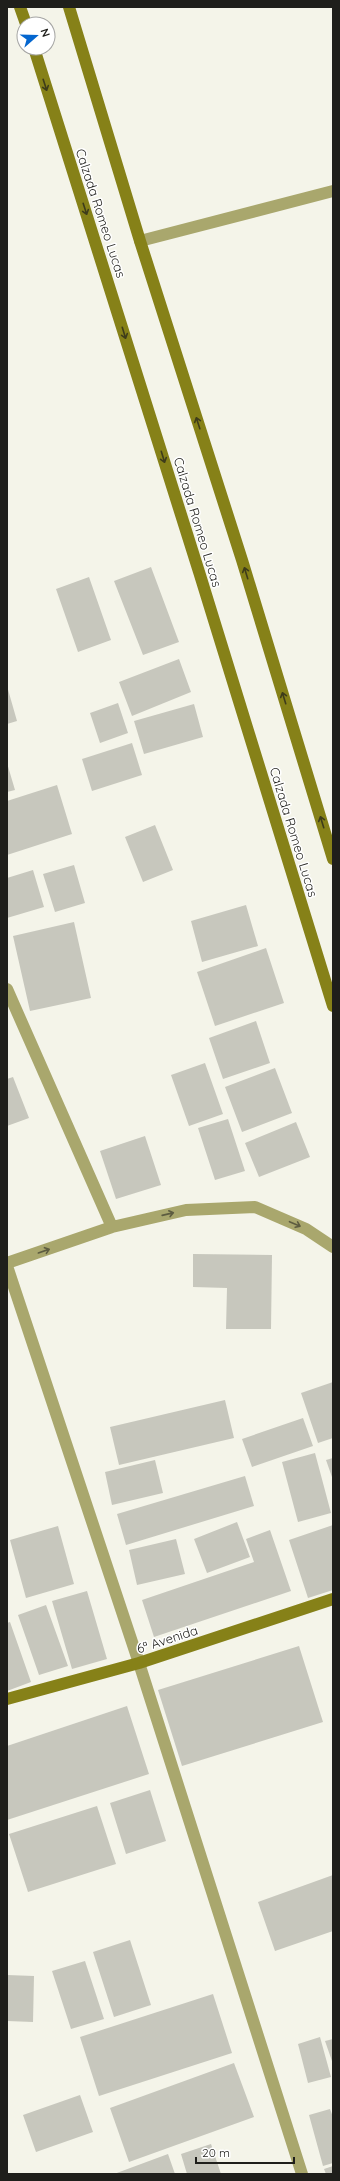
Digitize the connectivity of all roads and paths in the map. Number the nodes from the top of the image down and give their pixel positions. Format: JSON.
{"nodes":[{"id":1,"x":69,"y":7,"type":"edge"},
{"id":2,"x":37,"y":56,"type":"edge"},
{"id":3,"x":333,"y":191,"type":"edge"},
{"id":4,"x":140,"y":241,"type":"junction"},
{"id":5,"x":333,"y":859,"type":"edge"},
{"id":6,"x":7,"y":989,"type":"edge"},
{"id":7,"x":333,"y":1006,"type":"edge"},
{"id":8,"x":112,"y":1227,"type":"junction"},
{"id":9,"x":333,"y":1247,"type":"edge"},
{"id":10,"x":7,"y":1265,"type":"edge"},
{"id":11,"x":333,"y":1599,"type":"edge"},
{"id":12,"x":139,"y":1663,"type":"junction"},
{"id":13,"x":7,"y":1698,"type":"edge"},
{"id":14,"x":299,"y":2173,"type":"edge"}],
"edges":[{"from":1,"to":4,"type":"street"},
{"from":2,"to":7,"type":"street","name":"Calzada Romeo Lucas","one_way":true},
{"from":3,"to":4,"type":"street"},
{"from":5,"to":4,"type":"street","one_way":true},
{"from":6,"to":8,"type":"street"},
{"from":8,"to":9,"type":"street","one_way":true},
{"from":10,"to":8,"type":"street","one_way":true},
{"from":10,"to":12,"type":"street"},
{"from":11,"to":12,"type":"street","name":"6ª Avenida"},
{"from":12,"to":13,"type":"street","name":"6ª Avenida"},
{"from":12,"to":14,"type":"street"}]}
